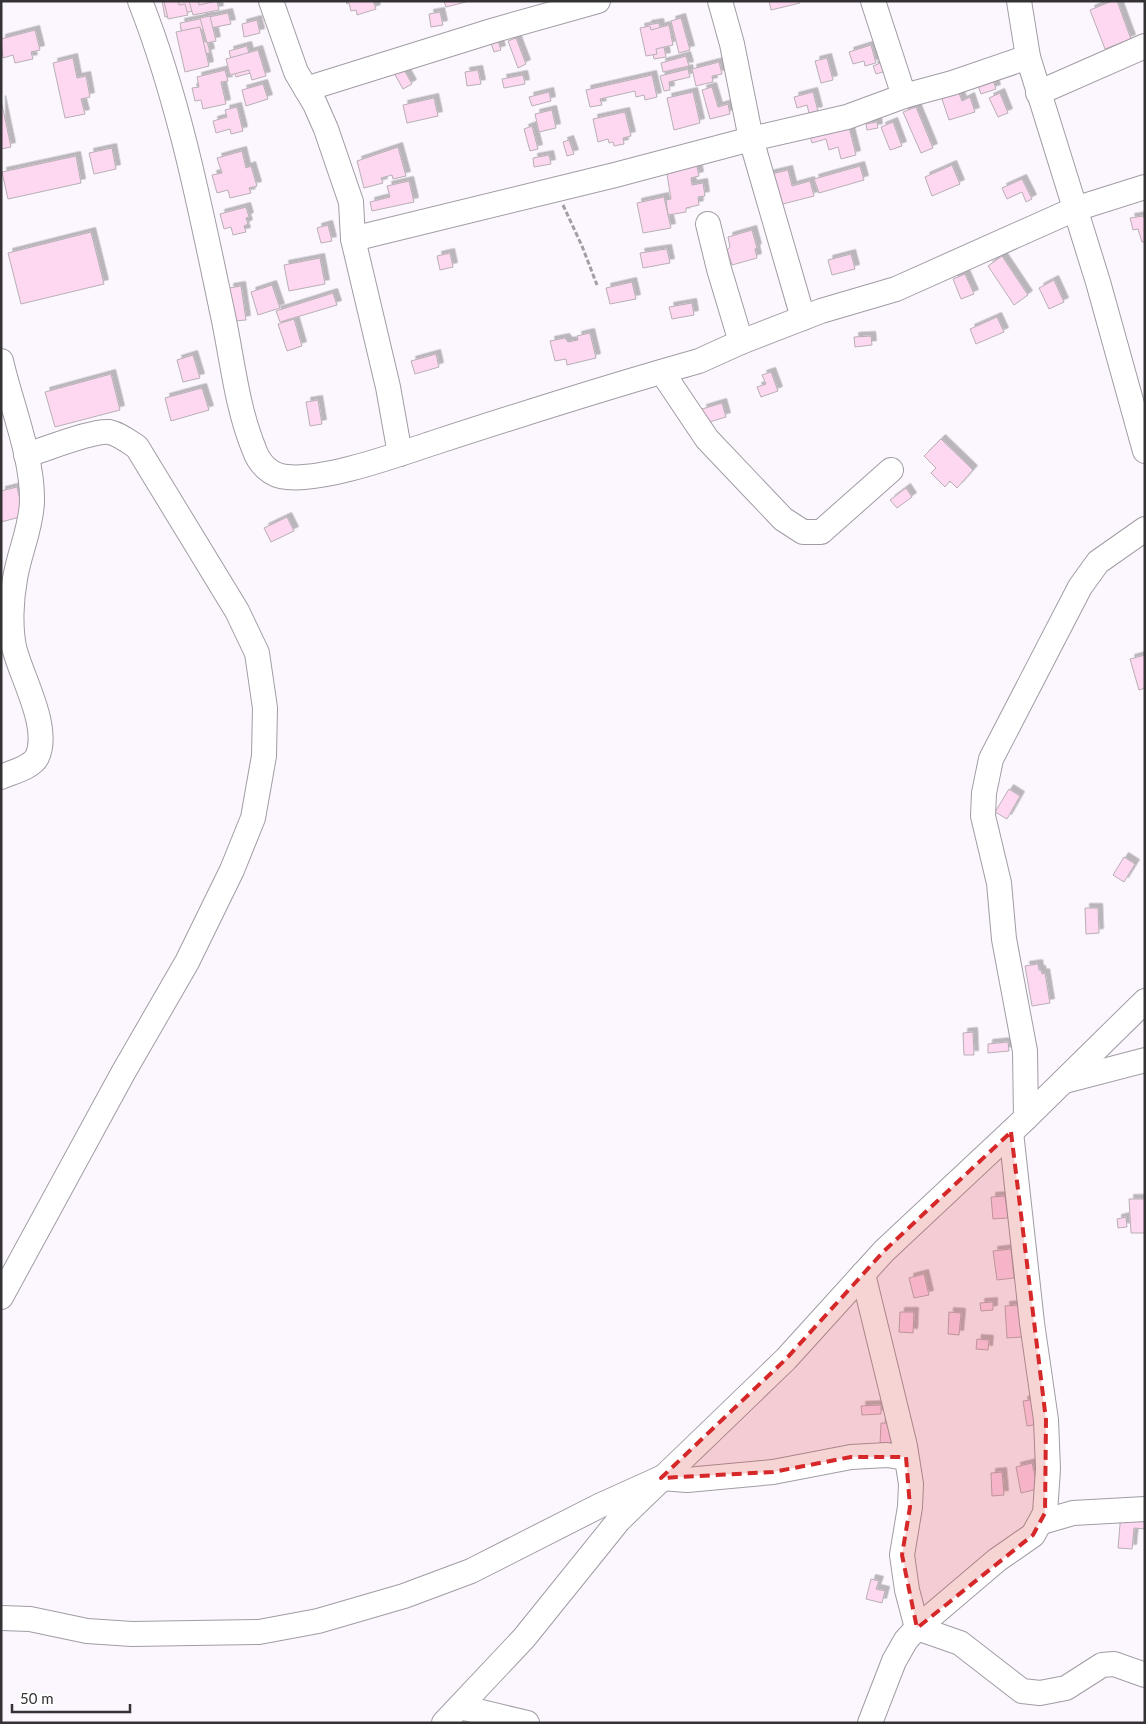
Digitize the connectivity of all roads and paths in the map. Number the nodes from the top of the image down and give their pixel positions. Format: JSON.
{"nodes":[{"id":1,"x":140,"y":1,"type":"edge"},
{"id":2,"x":271,"y":1,"type":"edge"},
{"id":3,"x":598,"y":1,"type":"edge"},
{"id":4,"x":720,"y":1,"type":"edge"},
{"id":5,"x":873,"y":1,"type":"edge"},
{"id":6,"x":1019,"y":1,"type":"edge"},
{"id":7,"x":1145,"y":46,"type":"edge"},
{"id":8,"x":1028,"y":57,"type":"junction"},
{"id":9,"x":306,"y":89,"type":"junction"},
{"id":10,"x":1038,"y":94,"type":"junction"},
{"id":11,"x":904,"y":96,"type":"junction"},
{"id":12,"x":751,"y":139,"type":"junction"},
{"id":13,"x":1145,"y":187,"type":"edge"},
{"id":14,"x":555,"y":189,"type":"junction"},
{"id":15,"x":1075,"y":209,"type":"junction"},
{"id":16,"x":708,"y":224,"type":"dead end"},
{"id":17,"x":353,"y":239,"type":"junction"},
{"id":18,"x":597,"y":285,"type":"dead end"},
{"id":19,"x":803,"y":318,"type":"junction"},
{"id":20,"x":741,"y":342,"type":"junction"},
{"id":21,"x":1,"y":361,"type":"edge"},
{"id":22,"x":662,"y":372,"type":"junction"},
{"id":23,"x":1145,"y":450,"type":"edge"},
{"id":24,"x":400,"y":454,"type":"junction"},
{"id":25,"x":26,"y":455,"type":"junction"},
{"id":26,"x":891,"y":470,"type":"dead end"},
{"id":27,"x":1145,"y":529,"type":"edge"},
{"id":28,"x":1,"y":777,"type":"edge"},
{"id":29,"x":1145,"y":1002,"type":"edge"},
{"id":30,"x":1145,"y":1060,"type":"edge"},
{"id":31,"x":1064,"y":1082,"type":"junction"},
{"id":32,"x":1018,"y":1125,"type":"junction"},
{"id":33,"x":863,"y":1274,"type":"junction"},
{"id":34,"x":1,"y":1297,"type":"edge"},
{"id":35,"x":906,"y":1458,"type":"junction"},
{"id":36,"x":661,"y":1478,"type":"junction"},
{"id":37,"x":1145,"y":1509,"type":"edge"},
{"id":38,"x":1042,"y":1522,"type":"junction"},
{"id":39,"x":1,"y":1618,"type":"edge"},
{"id":40,"x":918,"y":1628,"type":"junction"},
{"id":41,"x":1145,"y":1675,"type":"edge"},
{"id":42,"x":452,"y":1715,"type":"edge"},
{"id":43,"x":527,"y":1723,"type":"edge"},
{"id":44,"x":870,"y":1723,"type":"edge"}],
"edges":[{"from":1,"to":24,"type":"street"},
{"from":2,"to":9,"type":"street"},
{"from":3,"to":9,"type":"street"},
{"from":4,"to":12,"type":"street"},
{"from":5,"to":11,"type":"street"},
{"from":6,"to":8,"type":"street"},
{"from":7,"to":10,"type":"street"},
{"from":8,"to":10,"type":"street"},
{"from":8,"to":11,"type":"street"},
{"from":9,"to":17,"type":"street"},
{"from":10,"to":15,"type":"street"},
{"from":11,"to":12,"type":"street"},
{"from":12,"to":14,"type":"street"},
{"from":12,"to":19,"type":"street"},
{"from":13,"to":15,"type":"street"},
{"from":14,"to":17,"type":"street"},
{"from":14,"to":18,"type":"path"},
{"from":15,"to":19,"type":"street"},
{"from":15,"to":23,"type":"street"},
{"from":16,"to":20,"type":"street"},
{"from":17,"to":24,"type":"street"},
{"from":19,"to":20,"type":"street"},
{"from":20,"to":22,"type":"street"},
{"from":21,"to":25,"type":"street"},
{"from":22,"to":24,"type":"street"},
{"from":22,"to":26,"type":"street"},
{"from":25,"to":28,"type":"street"},
{"from":25,"to":34,"type":"street"},
{"from":27,"to":32,"type":"street"},
{"from":29,"to":31,"type":"street"},
{"from":30,"to":31,"type":"street"},
{"from":31,"to":32,"type":"street"},
{"from":32,"to":33,"type":"street"},
{"from":32,"to":38,"type":"street"},
{"from":33,"to":35,"type":"street"},
{"from":33,"to":36,"type":"street"},
{"from":35,"to":36,"type":"street"},
{"from":35,"to":40,"type":"street"},
{"from":36,"to":39,"type":"street"},
{"from":36,"to":42,"type":"street"},
{"from":37,"to":38,"type":"street"},
{"from":38,"to":40,"type":"street"},
{"from":40,"to":41,"type":"street"},
{"from":40,"to":44,"type":"street"},
{"from":42,"to":43,"type":"street"}]}
